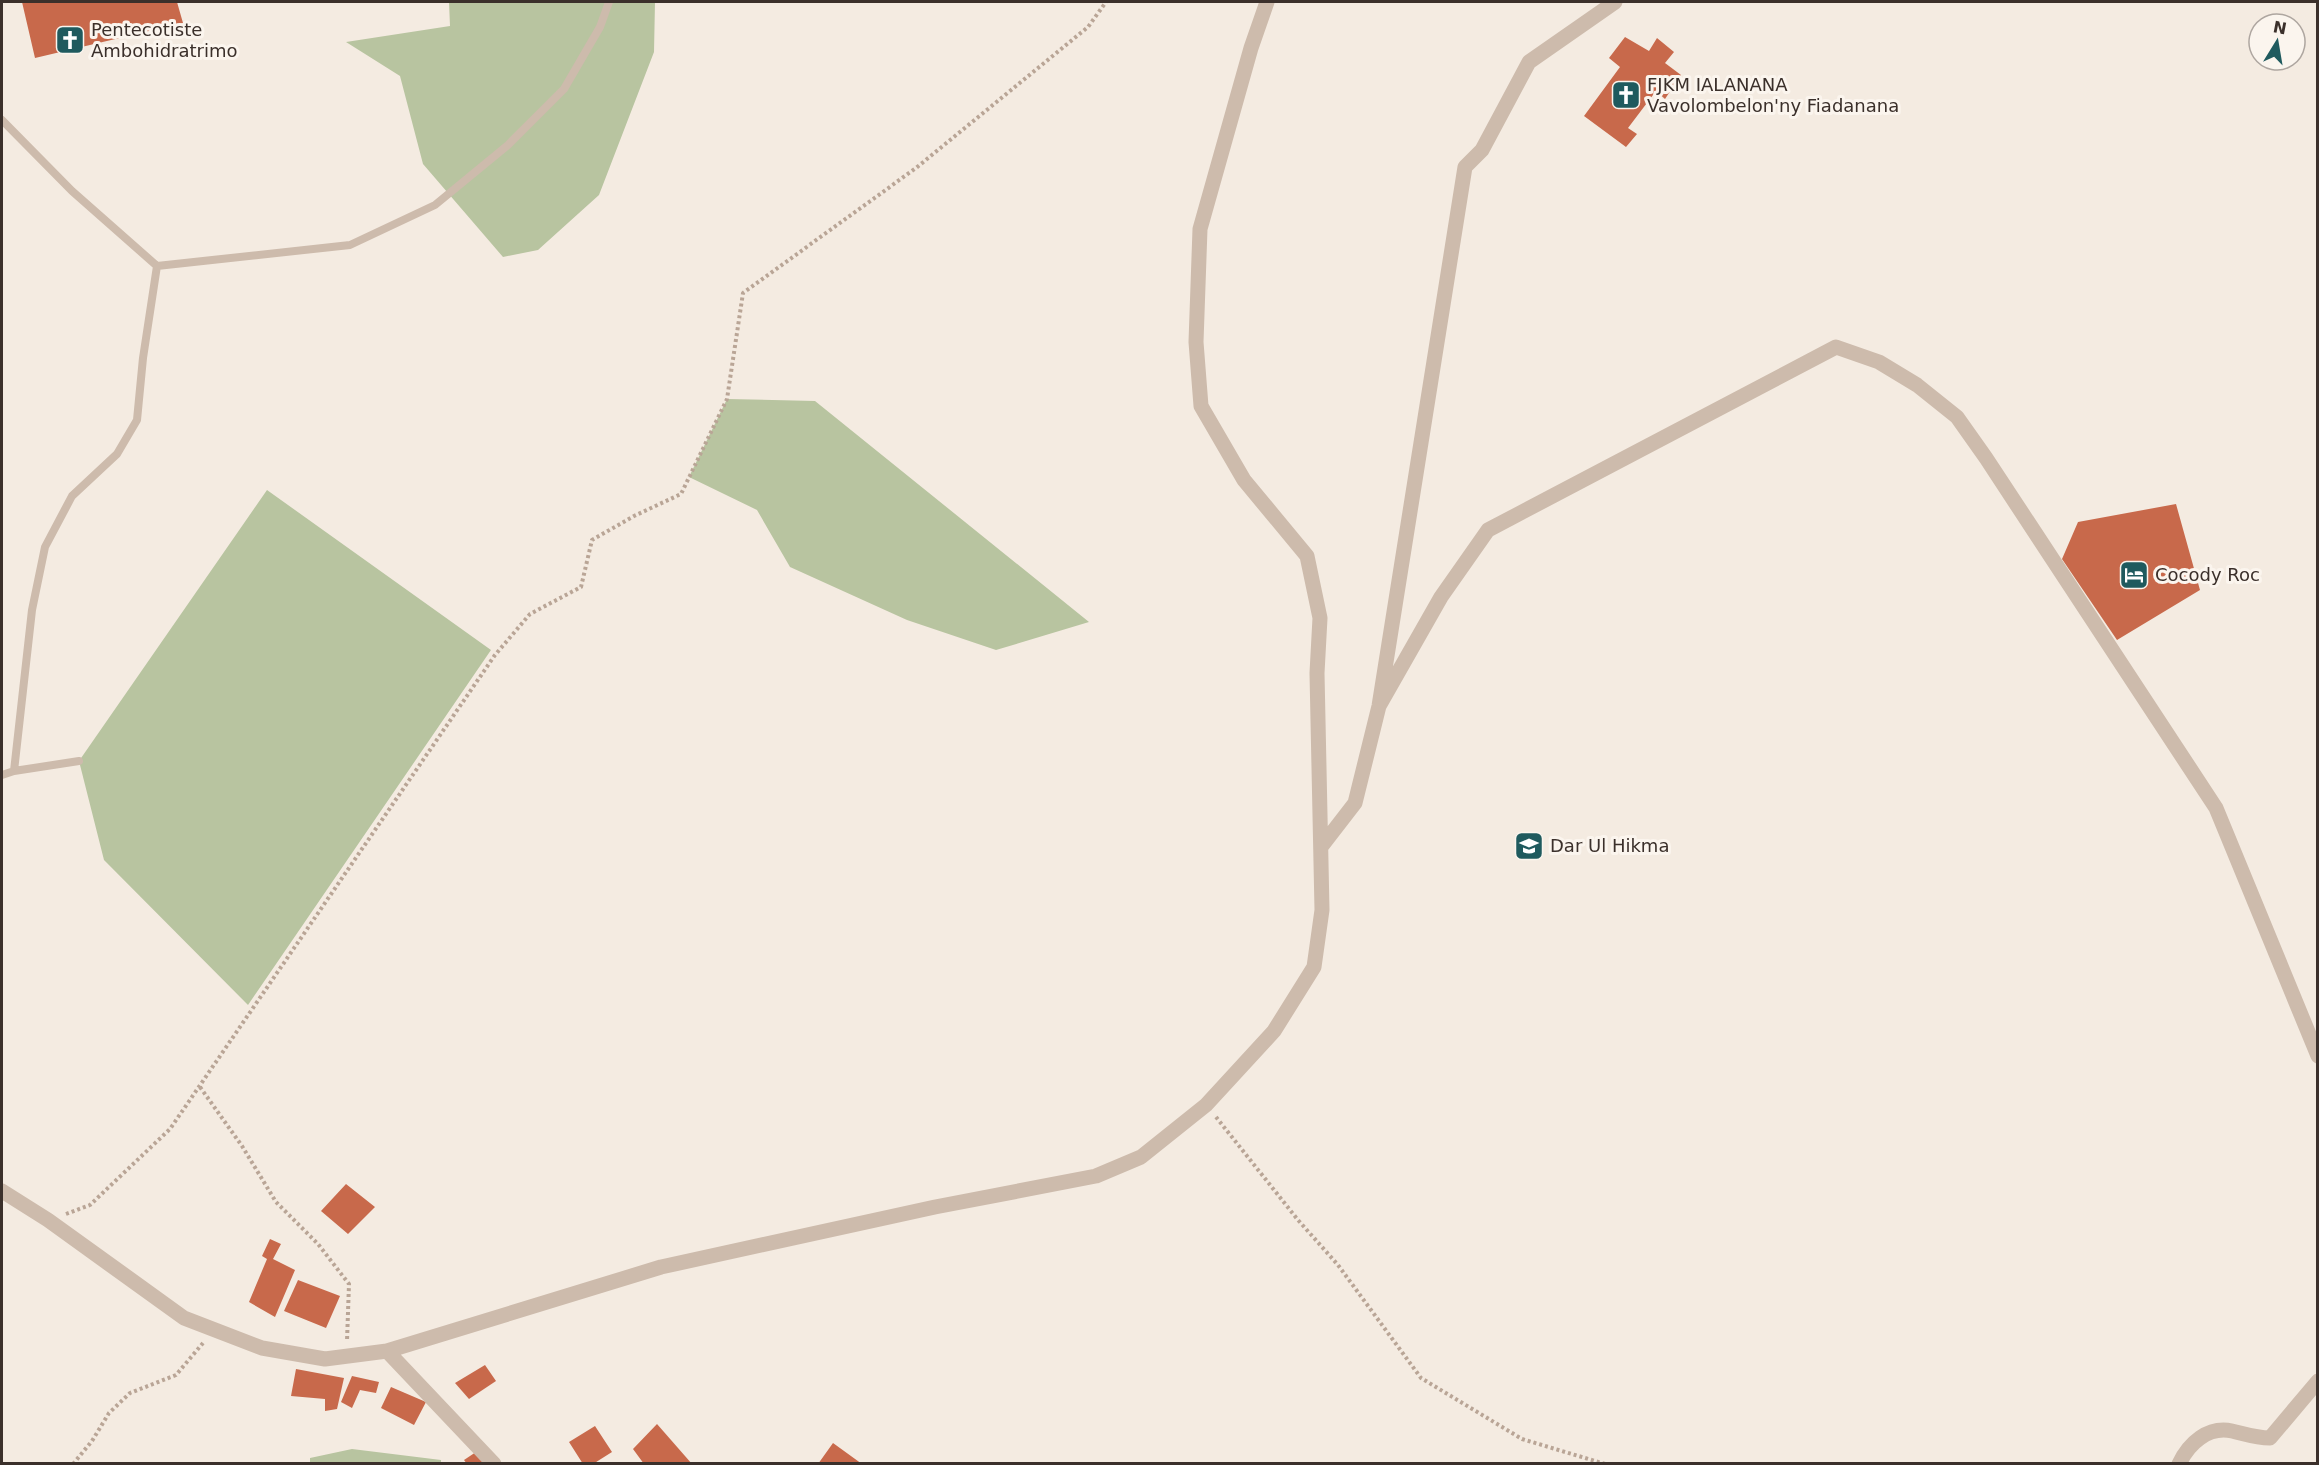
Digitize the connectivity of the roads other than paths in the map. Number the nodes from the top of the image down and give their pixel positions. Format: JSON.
{"nodes":[{"id":1,"x":609,"y":2,"type":"edge"},
{"id":2,"x":1267,"y":2,"type":"edge"},
{"id":3,"x":1615,"y":2,"type":"edge"},
{"id":4,"x":2,"y":120,"type":"edge"},
{"id":5,"x":157,"y":266,"type":"junction"},
{"id":6,"x":1379,"y":706,"type":"junction"},
{"id":7,"x":79,"y":761,"type":"dead end"},
{"id":8,"x":14,"y":771,"type":"junction"},
{"id":9,"x":2,"y":775,"type":"edge"},
{"id":10,"x":1321,"y":847,"type":"junction"},
{"id":11,"x":2318,"y":1056,"type":"edge"},
{"id":12,"x":2,"y":1191,"type":"edge"},
{"id":13,"x":387,"y":1351,"type":"junction"},
{"id":14,"x":2318,"y":1381,"type":"edge"},
{"id":15,"x":494,"y":1464,"type":"edge"},
{"id":16,"x":2179,"y":1464,"type":"edge"}],
"edges":[{"from":1,"to":5,"type":"lane"},
{"from":2,"to":10,"type":"street"},
{"from":3,"to":6,"type":"street"},
{"from":4,"to":5,"type":"lane"},
{"from":5,"to":8,"type":"lane"},
{"from":6,"to":10,"type":"street"},
{"from":6,"to":11,"type":"street"},
{"from":7,"to":8,"type":"lane"},
{"from":8,"to":9,"type":"lane"},
{"from":10,"to":13,"type":"street"},
{"from":12,"to":13,"type":"street"},
{"from":13,"to":15,"type":"street"},
{"from":14,"to":16,"type":"street"}]}
